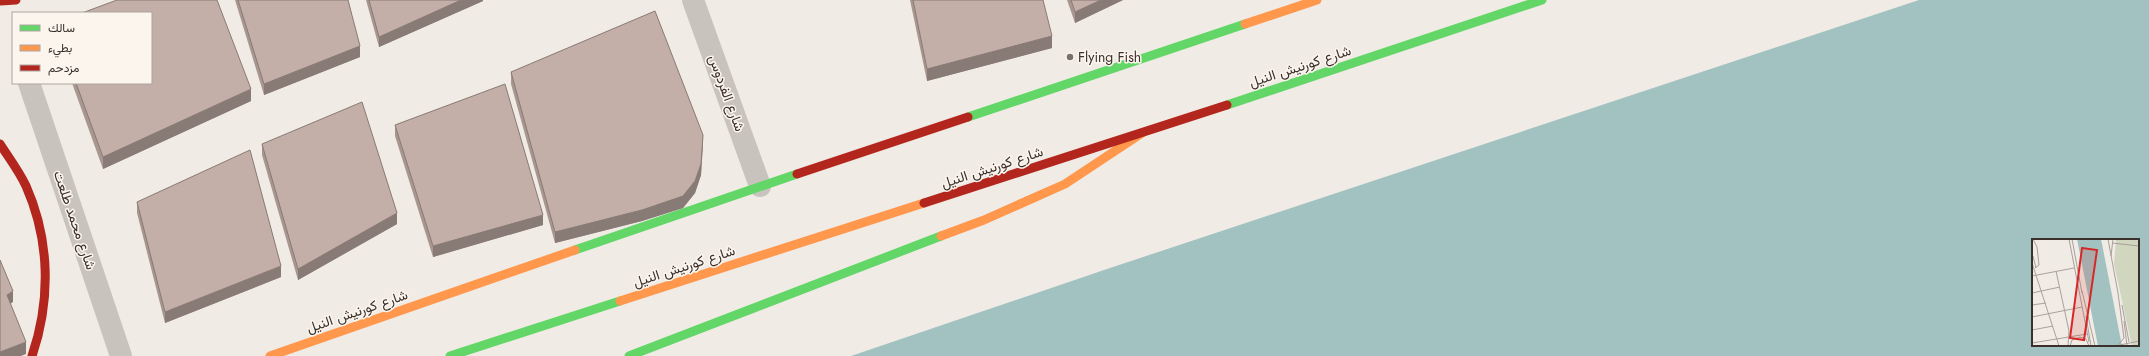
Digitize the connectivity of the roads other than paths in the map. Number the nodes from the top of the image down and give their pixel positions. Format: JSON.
{"nodes":[{"id":1,"x":693,"y":0,"type":"edge"},
{"id":2,"x":1316,"y":0,"type":"edge"},
{"id":3,"x":1542,"y":0,"type":"edge"},
{"id":4,"x":29,"y":84,"type":"edge"},
{"id":5,"x":1142,"y":133,"type":"junction"},
{"id":6,"x":0,"y":144,"type":"edge"},
{"id":7,"x":760,"y":186,"type":"junction"},
{"id":8,"x":32,"y":356,"type":"edge"},
{"id":9,"x":121,"y":356,"type":"edge"},
{"id":10,"x":270,"y":356,"type":"edge"},
{"id":11,"x":450,"y":356,"type":"edge"},
{"id":12,"x":629,"y":356,"type":"edge"}],
"edges":[{"from":1,"to":7,"type":"street","name":"شارع الفردوس"},
{"from":2,"to":7,"type":"main road","name":"شارع كورنيش النيل"},
{"from":3,"to":5,"type":"main road","name":"شارع كورنيش النيل"},
{"from":4,"to":9,"type":"street","name":"شارع محمد طلعت"},
{"from":5,"to":11,"type":"main road","name":"شارع كورنيش النيل"},
{"from":5,"to":12,"type":"main road"},
{"from":6,"to":8,"type":"main road"},
{"from":7,"to":10,"type":"main road","name":"شارع كورنيش النيل"}]}
